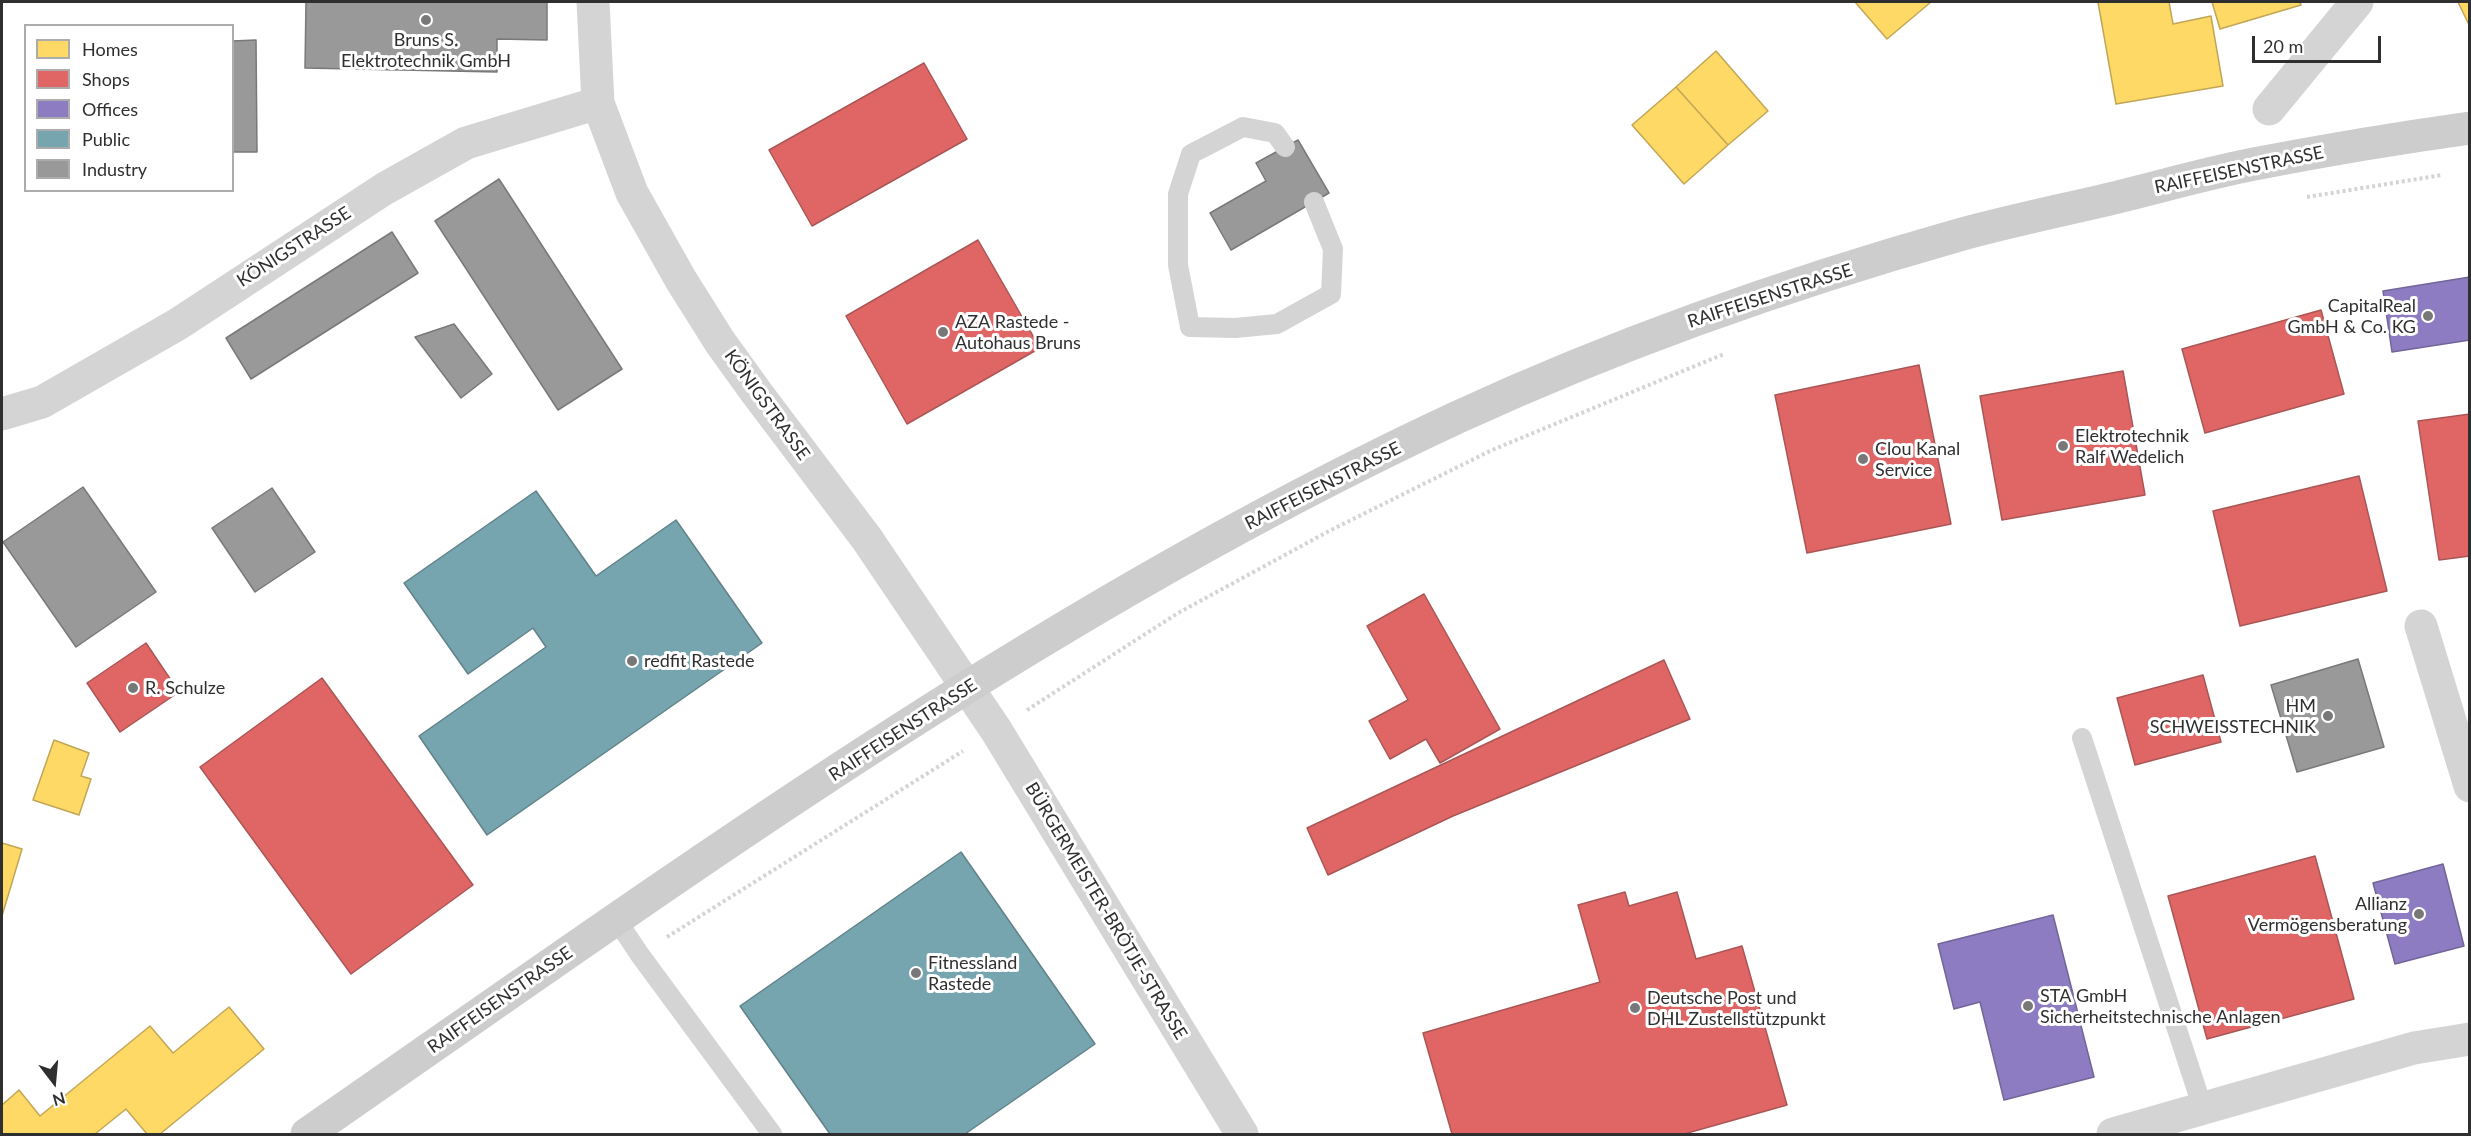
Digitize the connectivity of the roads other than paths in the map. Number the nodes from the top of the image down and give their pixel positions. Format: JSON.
{"nodes":[{"id":1,"x":593,"y":2,"type":"edge"},
{"id":2,"x":2357,"y":2,"type":"edge"},
{"id":3,"x":598,"y":103,"type":"junction"},
{"id":4,"x":2269,"y":109,"type":"dead end"},
{"id":5,"x":2469,"y":128,"type":"edge"},
{"id":6,"x":1285,"y":147,"type":"dead end"},
{"id":7,"x":1314,"y":202,"type":"dead end"},
{"id":8,"x":2,"y":414,"type":"edge"},
{"id":9,"x":2421,"y":626,"type":"dead end"},
{"id":10,"x":968,"y":688,"type":"junction"},
{"id":11,"x":2082,"y":738,"type":"dead end"},
{"id":12,"x":2469,"y":786,"type":"edge"},
{"id":13,"x":616,"y":919,"type":"junction"},
{"id":14,"x":2469,"y":1039,"type":"edge"},
{"id":15,"x":2203,"y":1109,"type":"junction"},
{"id":16,"x":307,"y":1134,"type":"edge"},
{"id":17,"x":772,"y":1134,"type":"edge"},
{"id":18,"x":1242,"y":1134,"type":"edge"},
{"id":19,"x":2113,"y":1134,"type":"edge"}],
"edges":[{"from":1,"to":3,"type":"street","name":"KÖNIGSTRASSE"},
{"from":2,"to":4,"type":"street"},
{"from":3,"to":8,"type":"street","name":"KÖNIGSTRASSE"},
{"from":3,"to":10,"type":"street","name":"KÖNIGSTRASSE"},
{"from":5,"to":10,"type":"main road","name":"RAIFFEISENSTRASSE"},
{"from":6,"to":7,"type":"lane"},
{"from":9,"to":12,"type":"street"},
{"from":10,"to":13,"type":"main road","name":"RAIFFEISENSTRASSE"},
{"from":10,"to":18,"type":"street","name":"BÜRGERMEISTER-BRÖTJE-STRASSE"},
{"from":11,"to":15,"type":"lane"},
{"from":13,"to":16,"type":"main road","name":"RAIFFEISENSTRASSE"},
{"from":13,"to":17,"type":"lane"},
{"from":14,"to":15,"type":"street"},
{"from":15,"to":19,"type":"street"}]}
